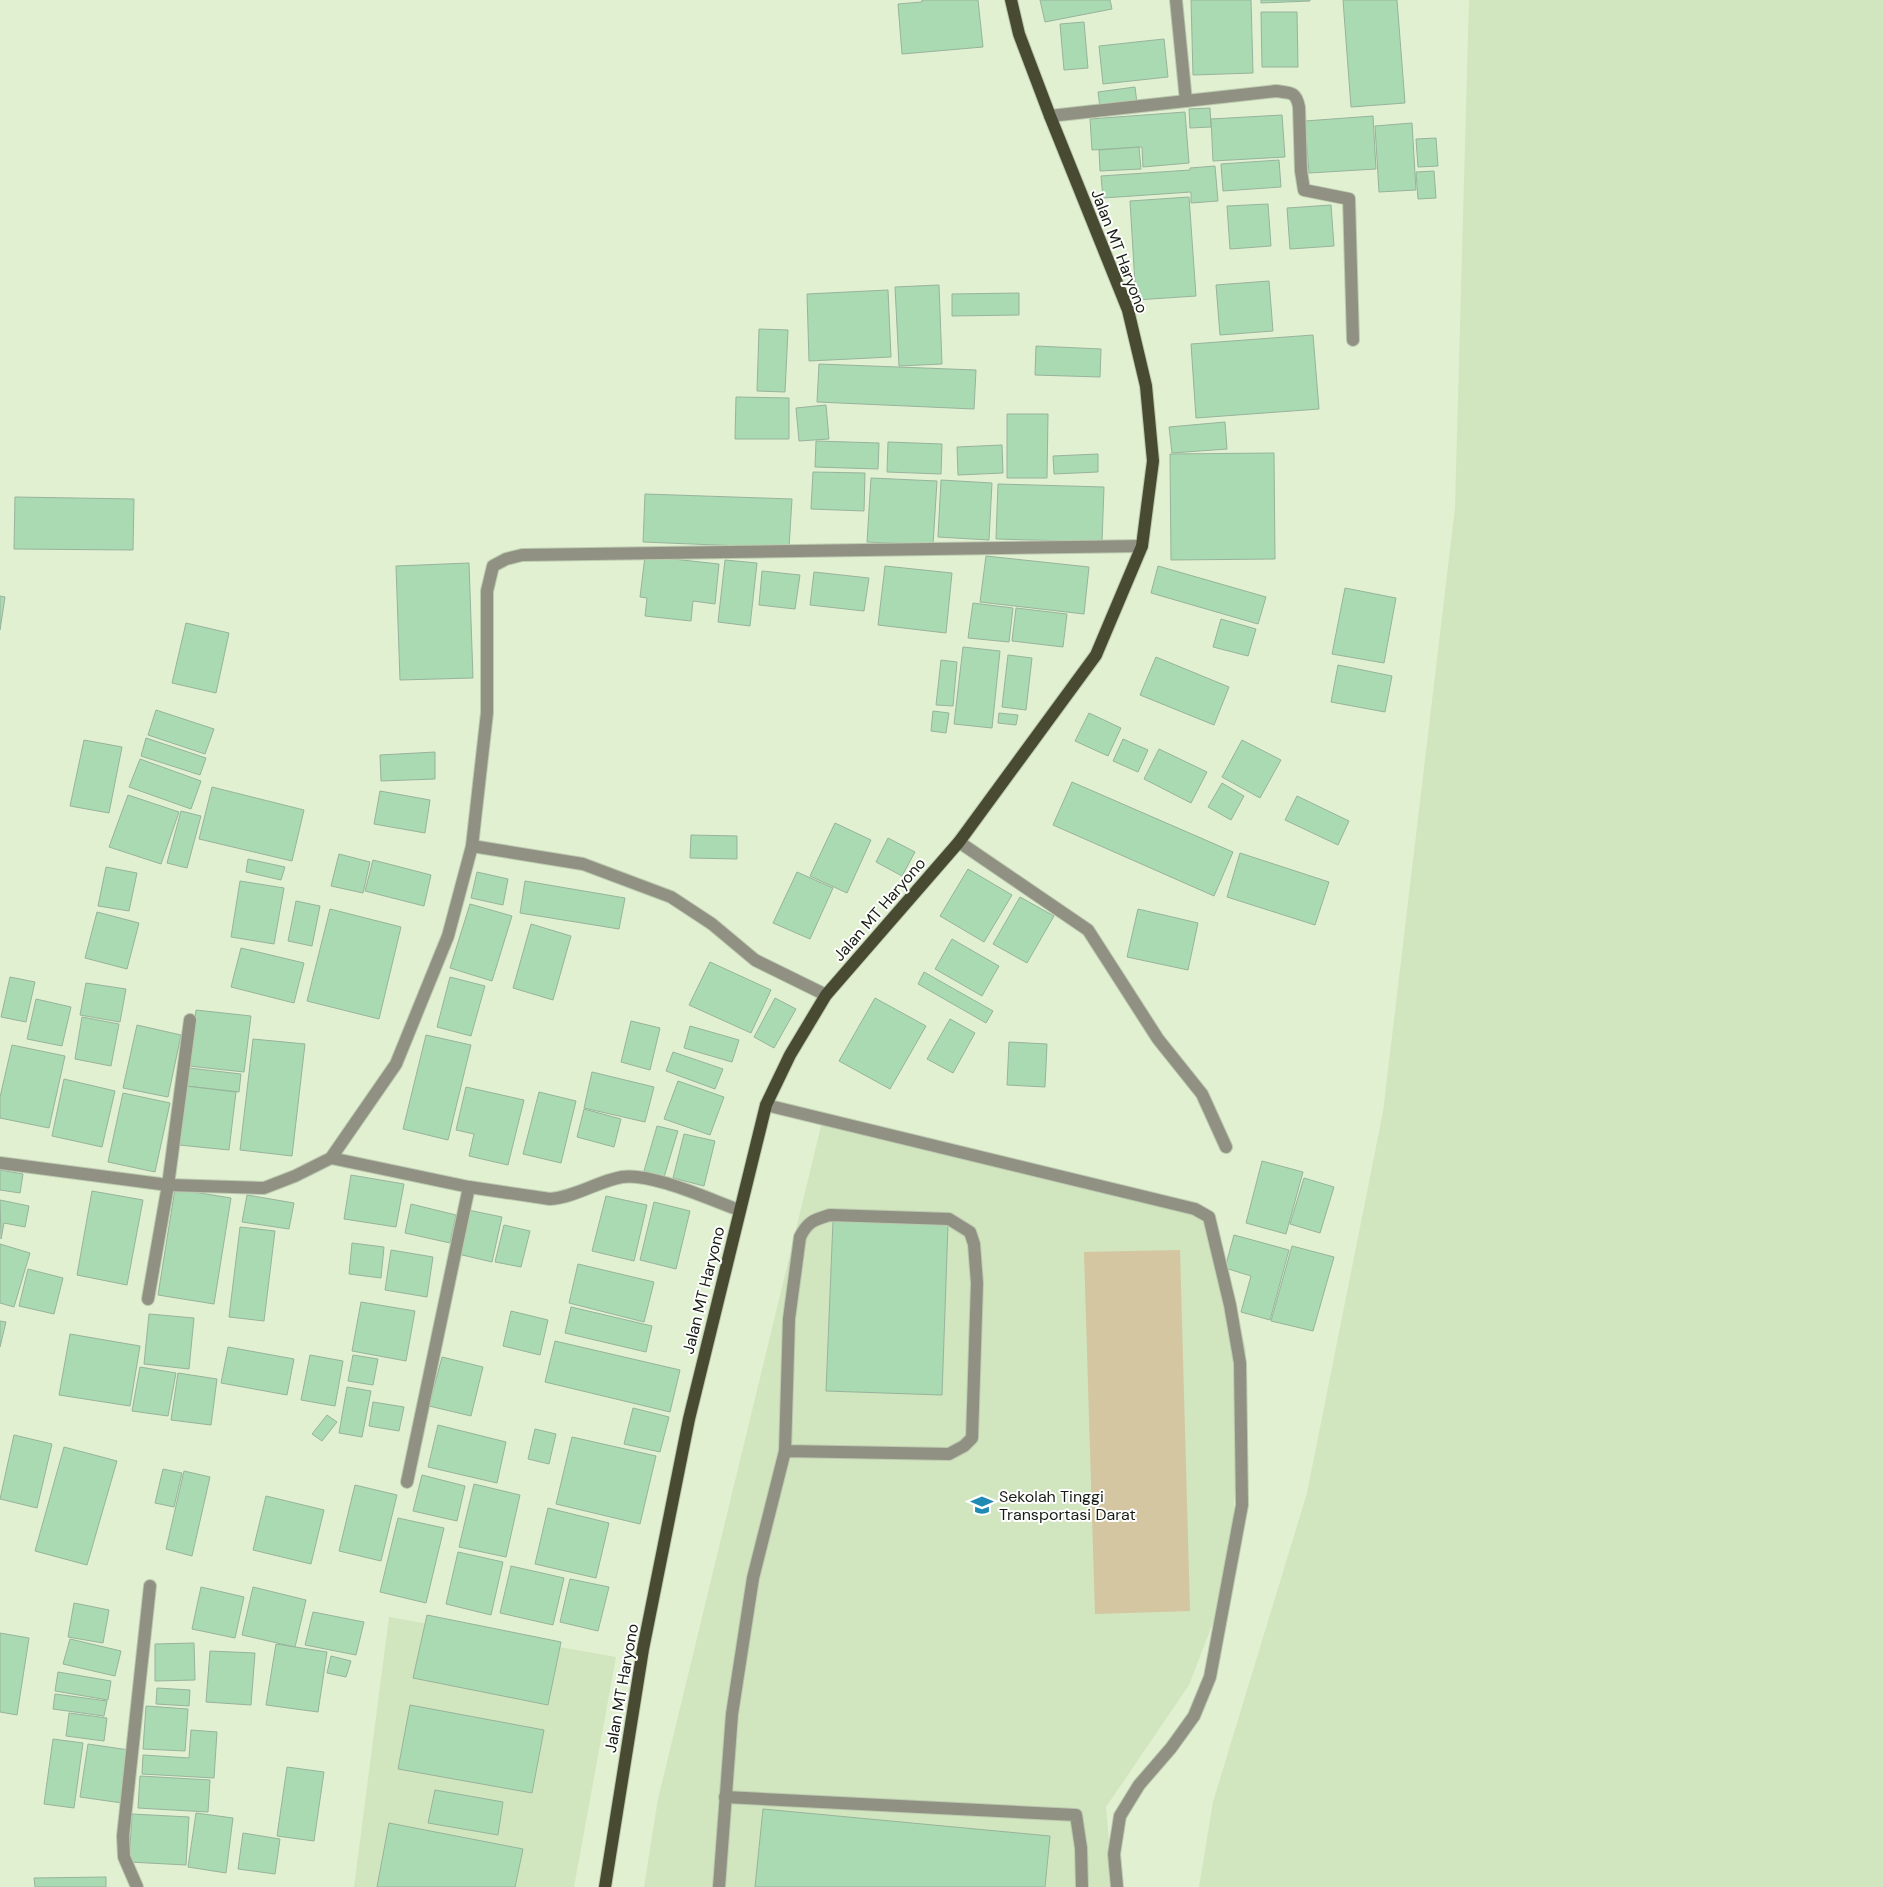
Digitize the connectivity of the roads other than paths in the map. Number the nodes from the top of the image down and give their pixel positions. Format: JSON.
{"nodes":[{"id":1,"x":1011,"y":0,"type":"edge"},
{"id":2,"x":1176,"y":0,"type":"edge"},
{"id":3,"x":1186,"y":101,"type":"junction"},
{"id":4,"x":1050,"y":116,"type":"junction"},
{"id":5,"x":1353,"y":340,"type":"dead end"},
{"id":6,"x":1142,"y":546,"type":"junction"},
{"id":7,"x":959,"y":842,"type":"junction"},
{"id":8,"x":472,"y":846,"type":"junction"},
{"id":9,"x":826,"y":995,"type":"junction"},
{"id":10,"x":190,"y":1020,"type":"dead end"},
{"id":11,"x":766,"y":1105,"type":"junction"},
{"id":12,"x":1226,"y":1148,"type":"dead end"},
{"id":13,"x":331,"y":1158,"type":"junction"},
{"id":14,"x":0,"y":1163,"type":"edge"},
{"id":15,"x":168,"y":1185,"type":"junction"},
{"id":16,"x":469,"y":1187,"type":"junction"},
{"id":17,"x":739,"y":1210,"type":"junction"},
{"id":18,"x":148,"y":1299,"type":"dead end"},
{"id":19,"x":785,"y":1451,"type":"junction"},
{"id":20,"x":407,"y":1482,"type":"dead end"},
{"id":21,"x":150,"y":1586,"type":"dead end"},
{"id":22,"x":725,"y":1797,"type":"junction"},
{"id":23,"x":137,"y":1887,"type":"edge"},
{"id":24,"x":606,"y":1887,"type":"edge"},
{"id":25,"x":719,"y":1887,"type":"edge"},
{"id":26,"x":1082,"y":1887,"type":"edge"},
{"id":27,"x":1116,"y":1887,"type":"edge"}],
"edges":[{"from":1,"to":4,"type":"main road","name":"Jalan MT Haryono"},
{"from":2,"to":3,"type":"street"},
{"from":3,"to":4,"type":"street"},
{"from":3,"to":5,"type":"street"},
{"from":4,"to":6,"type":"main road","name":"Jalan MT Haryono"},
{"from":6,"to":7,"type":"main road","name":"Jalan MT Haryono"},
{"from":6,"to":8,"type":"street"},
{"from":7,"to":9,"type":"main road","name":"Jalan MT Haryono"},
{"from":7,"to":12,"type":"street"},
{"from":8,"to":9,"type":"street"},
{"from":8,"to":13,"type":"street"},
{"from":9,"to":11,"type":"main road","name":"Jalan MT Haryono"},
{"from":10,"to":15,"type":"street"},
{"from":11,"to":17,"type":"main road","name":"Jalan MT Haryono"},
{"from":11,"to":27,"type":"street"},
{"from":13,"to":15,"type":"street"},
{"from":13,"to":16,"type":"street"},
{"from":14,"to":15,"type":"street"},
{"from":15,"to":18,"type":"street"},
{"from":16,"to":17,"type":"street"},
{"from":16,"to":20,"type":"street"},
{"from":17,"to":24,"type":"main road","name":"Jalan MT Haryono"},
{"from":19,"to":19,"type":"street"},
{"from":19,"to":22,"type":"street"},
{"from":21,"to":23,"type":"street"},
{"from":22,"to":25,"type":"street"},
{"from":22,"to":26,"type":"street"}]}
